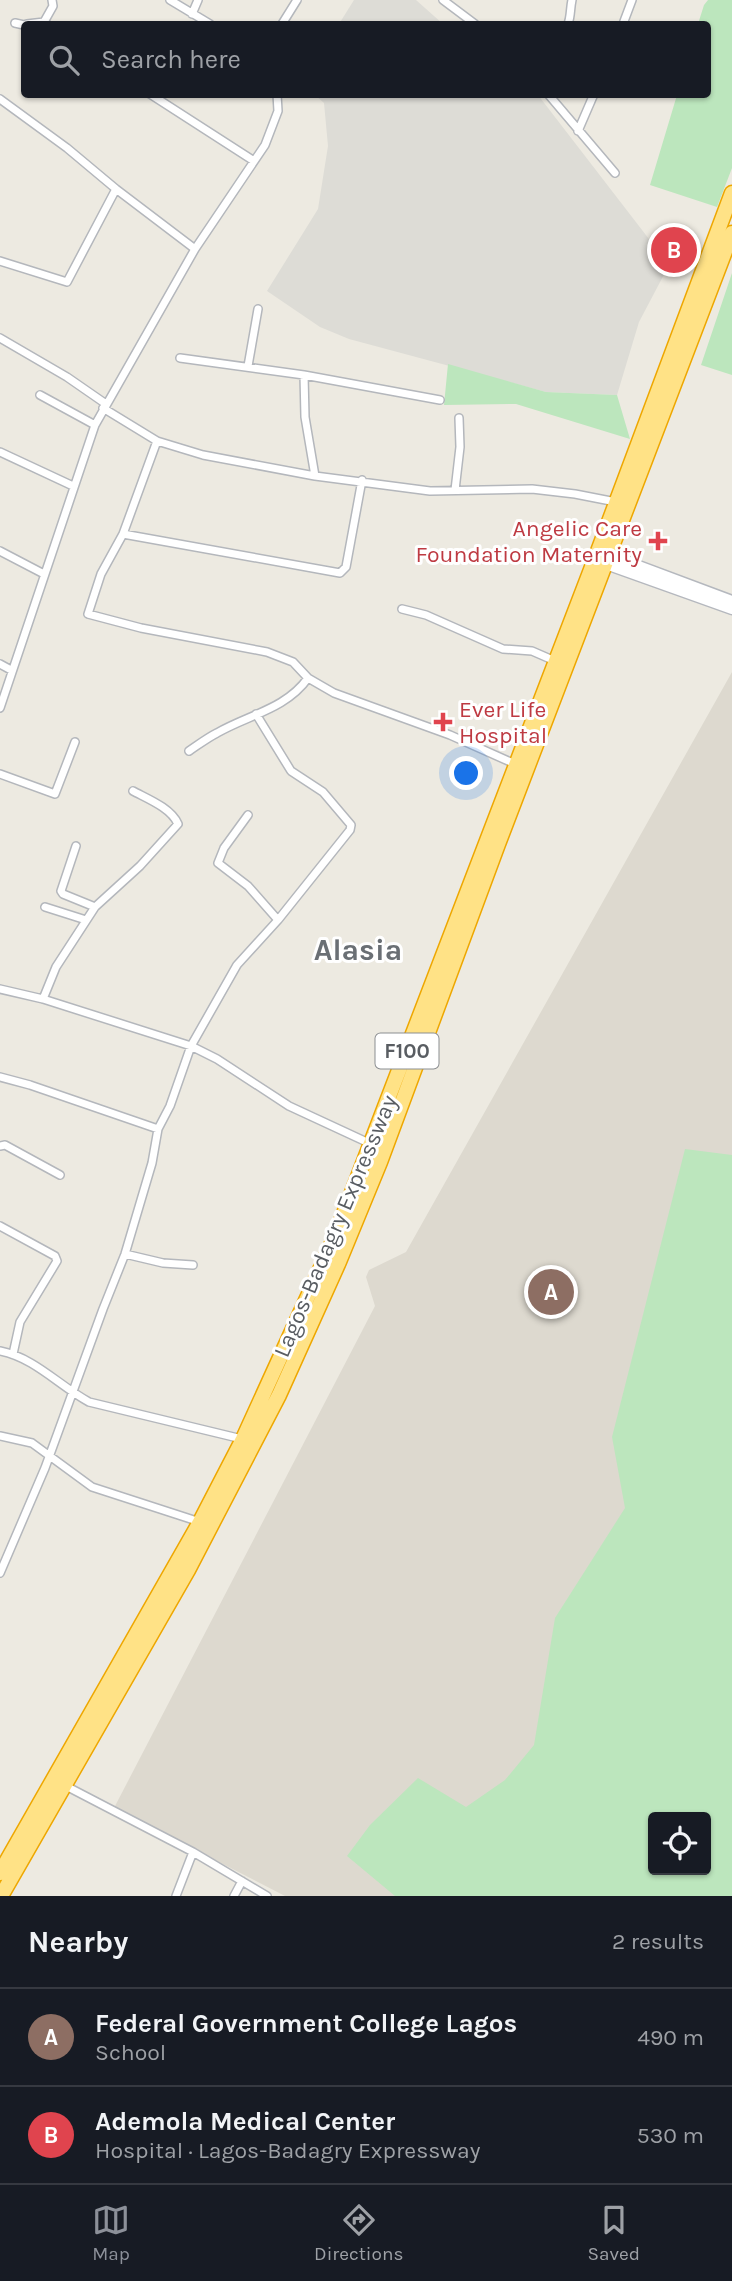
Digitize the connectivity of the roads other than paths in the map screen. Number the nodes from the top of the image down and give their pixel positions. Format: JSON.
{"nodes":[{"id":1,"x":52,"y":0,"type":"edge"},
{"id":2,"x":170,"y":0,"type":"edge"},
{"id":3,"x":198,"y":0,"type":"edge"},
{"id":4,"x":297,"y":0,"type":"edge"},
{"id":5,"x":572,"y":0,"type":"edge"},
{"id":6,"x":632,"y":0,"type":"edge"},
{"id":7,"x":446,"y":1,"type":"edge"},
{"id":8,"x":192,"y":14,"type":"junction"},
{"id":9,"x":47,"y":21,"type":"edge"},
{"id":10,"x":205,"y":21,"type":"edge"},
{"id":11,"x":284,"y":21,"type":"edge"},
{"id":12,"x":471,"y":21,"type":"edge"},
{"id":13,"x":569,"y":21,"type":"edge"},
{"id":14,"x":624,"y":21,"type":"edge"},
{"id":15,"x":15,"y":23,"type":"dead end"},
{"id":16,"x":21,"y":24,"type":"edge"},
{"id":17,"x":156,"y":98,"type":"edge"},
{"id":18,"x":277,"y":98,"type":"edge"},
{"id":19,"x":551,"y":98,"type":"edge"},
{"id":20,"x":592,"y":98,"type":"edge"},
{"id":21,"x":0,"y":99,"type":"edge"},
{"id":22,"x":578,"y":131,"type":"junction"},
{"id":23,"x":254,"y":161,"type":"junction"},
{"id":24,"x":615,"y":173,"type":"dead end"},
{"id":25,"x":116,"y":189,"type":"junction"},
{"id":26,"x":732,"y":193,"type":"edge"},
{"id":27,"x":732,"y":233,"type":"edge"},
{"id":28,"x":195,"y":249,"type":"junction"},
{"id":29,"x":0,"y":261,"type":"edge"},
{"id":30,"x":258,"y":309,"type":"dead end"},
{"id":31,"x":0,"y":338,"type":"edge"},
{"id":32,"x":180,"y":358,"type":"dead end"},
{"id":33,"x":248,"y":366,"type":"junction"},
{"id":34,"x":304,"y":375,"type":"junction"},
{"id":35,"x":40,"y":395,"type":"dead end"},
{"id":36,"x":440,"y":400,"type":"dead end"},
{"id":37,"x":105,"y":406,"type":"junction"},
{"id":38,"x":459,"y":418,"type":"dead end"},
{"id":39,"x":95,"y":425,"type":"junction"},
{"id":40,"x":157,"y":441,"type":"junction"},
{"id":41,"x":0,"y":452,"type":"edge"},
{"id":42,"x":315,"y":476,"type":"junction"},
{"id":43,"x":362,"y":480,"type":"junction"},
{"id":44,"x":73,"y":486,"type":"junction"},
{"id":45,"x":455,"y":490,"type":"junction"},
{"id":46,"x":617,"y":502,"type":"junction"},
{"id":47,"x":123,"y":534,"type":"junction"},
{"id":48,"x":0,"y":551,"type":"edge"},
{"id":49,"x":607,"y":560,"type":"junction"},
{"id":50,"x":44,"y":574,"type":"junction"},
{"id":51,"x":732,"y":601,"type":"edge"},
{"id":52,"x":402,"y":609,"type":"dead end"},
{"id":53,"x":732,"y":609,"type":"edge"},
{"id":54,"x":555,"y":661,"type":"junction"},
{"id":55,"x":0,"y":664,"type":"edge"},
{"id":56,"x":11,"y":670,"type":"junction"},
{"id":57,"x":307,"y":678,"type":"junction"},
{"id":58,"x":0,"y":708,"type":"edge"},
{"id":59,"x":256,"y":714,"type":"junction"},
{"id":60,"x":75,"y":742,"type":"dead end"},
{"id":61,"x":189,"y":751,"type":"dead end"},
{"id":62,"x":515,"y":764,"type":"junction"},
{"id":63,"x":0,"y":774,"type":"edge"},
{"id":64,"x":133,"y":791,"type":"dead end"},
{"id":65,"x":248,"y":815,"type":"dead end"},
{"id":66,"x":76,"y":846,"type":"dead end"},
{"id":67,"x":45,"y":907,"type":"dead end"},
{"id":68,"x":95,"y":907,"type":"junction"},
{"id":69,"x":86,"y":920,"type":"junction"},
{"id":70,"x":278,"y":920,"type":"junction"},
{"id":71,"x":0,"y":989,"type":"edge"},
{"id":72,"x":43,"y":999,"type":"junction"},
{"id":73,"x":191,"y":1046,"type":"junction"},
{"id":74,"x":0,"y":1077,"type":"edge"},
{"id":75,"x":158,"y":1129,"type":"junction"},
{"id":76,"x":371,"y":1144,"type":"junction"},
{"id":77,"x":0,"y":1146,"type":"edge"},
{"id":78,"x":60,"y":1175,"type":"dead end"},
{"id":79,"x":0,"y":1226,"type":"edge"},
{"id":80,"x":125,"y":1254,"type":"junction"},
{"id":81,"x":192,"y":1265,"type":"dead end"},
{"id":82,"x":0,"y":1351,"type":"edge"},
{"id":83,"x":13,"y":1354,"type":"junction"},
{"id":84,"x":74,"y":1394,"type":"junction"},
{"id":85,"x":0,"y":1436,"type":"edge"},
{"id":86,"x":243,"y":1439,"type":"junction"},
{"id":87,"x":49,"y":1456,"type":"junction"},
{"id":88,"x":200,"y":1522,"type":"junction"},
{"id":89,"x":0,"y":1573,"type":"edge"},
{"id":90,"x":64,"y":1785,"type":"junction"},
{"id":91,"x":193,"y":1852,"type":"junction"},
{"id":92,"x":0,"y":1873,"type":"edge"},
{"id":93,"x":242,"y":1881,"type":"junction"},
{"id":94,"x":1,"y":1896,"type":"edge"},
{"id":95,"x":176,"y":1896,"type":"edge"},
{"id":96,"x":234,"y":1896,"type":"edge"},
{"id":97,"x":267,"y":1896,"type":"edge"}],
"edges":[{"from":1,"to":9,"type":"street"},
{"from":2,"to":8,"type":"street"},
{"from":3,"to":8,"type":"street"},
{"from":4,"to":11,"type":"street"},
{"from":5,"to":13,"type":"street"},
{"from":6,"to":14,"type":"street"},
{"from":7,"to":12,"type":"street"},
{"from":8,"to":10,"type":"street"},
{"from":15,"to":16,"type":"street"},
{"from":17,"to":23,"type":"street"},
{"from":18,"to":23,"type":"street"},
{"from":19,"to":22,"type":"street"},
{"from":20,"to":22,"type":"street"},
{"from":21,"to":25,"type":"street"},
{"from":22,"to":24,"type":"street"},
{"from":23,"to":28,"type":"street"},
{"from":25,"to":28,"type":"street"},
{"from":25,"to":29,"type":"street"},
{"from":26,"to":46,"type":"highway","name":"Lagos-Badagry Expressway","number":"F100"},
{"from":27,"to":49,"type":"highway","name":"Lagos-Badagry Expressway","number":"F100"},
{"from":28,"to":37,"type":"street"},
{"from":30,"to":33,"type":"street"},
{"from":31,"to":37,"type":"street"},
{"from":32,"to":33,"type":"street"},
{"from":33,"to":34,"type":"street"},
{"from":34,"to":36,"type":"street"},
{"from":34,"to":42,"type":"street"},
{"from":35,"to":39,"type":"street"},
{"from":37,"to":39,"type":"street"},
{"from":37,"to":40,"type":"street"},
{"from":38,"to":45,"type":"street"},
{"from":39,"to":44,"type":"street"},
{"from":40,"to":42,"type":"street"},
{"from":40,"to":47,"type":"street"},
{"from":41,"to":44,"type":"street"},
{"from":42,"to":43,"type":"street"},
{"from":43,"to":45,"type":"street"},
{"from":43,"to":47,"type":"street"},
{"from":44,"to":50,"type":"street"},
{"from":45,"to":46,"type":"street"},
{"from":46,"to":54,"type":"highway","name":"Lagos-Badagry Expressway","number":"F100"},
{"from":47,"to":57,"type":"street"},
{"from":48,"to":50,"type":"street"},
{"from":49,"to":51,"type":"main road"},
{"from":49,"to":53,"type":"main road"},
{"from":49,"to":90,"type":"highway","name":"Lagos-Badagry Expressway","number":"F100"},
{"from":50,"to":56,"type":"street"},
{"from":52,"to":54,"type":"street"},
{"from":54,"to":62,"type":"highway","name":"Lagos-Badagry Expressway","number":"F100"},
{"from":55,"to":56,"type":"street"},
{"from":56,"to":58,"type":"street"},
{"from":57,"to":59,"type":"street"},
{"from":57,"to":62,"type":"street"},
{"from":59,"to":61,"type":"street"},
{"from":59,"to":70,"type":"street"},
{"from":60,"to":63,"type":"street"},
{"from":62,"to":76,"type":"highway","name":"Lagos-Badagry Expressway","number":"F100"},
{"from":64,"to":68,"type":"street"},
{"from":65,"to":70,"type":"street"},
{"from":66,"to":68,"type":"street"},
{"from":67,"to":69,"type":"street"},
{"from":68,"to":69,"type":"street"},
{"from":69,"to":72,"type":"street"},
{"from":70,"to":73,"type":"street"},
{"from":71,"to":72,"type":"street"},
{"from":72,"to":73,"type":"street"},
{"from":73,"to":75,"type":"street"},
{"from":73,"to":76,"type":"street"},
{"from":74,"to":75,"type":"street"},
{"from":75,"to":80,"type":"street"},
{"from":76,"to":86,"type":"highway","name":"Lagos-Badagry Expressway","number":"F100"},
{"from":77,"to":78,"type":"street"},
{"from":79,"to":83,"type":"street"},
{"from":80,"to":81,"type":"street"},
{"from":80,"to":84,"type":"street"},
{"from":82,"to":83,"type":"street"},
{"from":83,"to":84,"type":"street"},
{"from":84,"to":86,"type":"street"},
{"from":84,"to":87,"type":"street"},
{"from":85,"to":87,"type":"street"},
{"from":86,"to":88,"type":"highway","name":"Lagos-Badagry Expressway","number":"F100"},
{"from":87,"to":88,"type":"street"},
{"from":87,"to":89,"type":"street"},
{"from":88,"to":92,"type":"highway","name":"Lagos-Badagry Expressway","number":"F100"},
{"from":90,"to":91,"type":"street"},
{"from":90,"to":94,"type":"highway","name":"Lagos-Badagry Expressway","number":"F100"},
{"from":91,"to":93,"type":"street"},
{"from":91,"to":95,"type":"street"},
{"from":93,"to":96,"type":"street"},
{"from":93,"to":97,"type":"street"}]}
